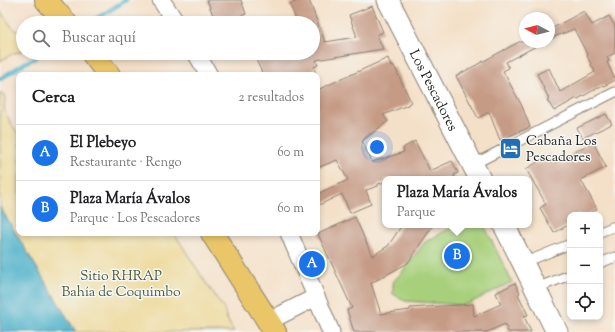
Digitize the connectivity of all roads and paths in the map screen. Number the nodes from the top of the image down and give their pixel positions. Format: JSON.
{"nodes":[{"id":1,"x":46,"y":0,"type":"edge"},
{"id":2,"x":161,"y":0,"type":"edge"},
{"id":3,"x":388,"y":0,"type":"edge"},
{"id":4,"x":60,"y":16,"type":"edge"},
{"id":5,"x":171,"y":16,"type":"edge"},
{"id":6,"x":97,"y":60,"type":"edge"},
{"id":7,"x":107,"y":72,"type":"edge"},
{"id":8,"x":615,"y":92,"type":"edge"},
{"id":9,"x":476,"y":172,"type":"edge"},
{"id":10,"x":615,"y":226,"type":"edge"},
{"id":11,"x":506,"y":228,"type":"edge"},
{"id":12,"x":603,"y":231,"type":"edge"},
{"id":13,"x":214,"y":236,"type":"edge"},
{"id":14,"x":290,"y":236,"type":"edge"},
{"id":15,"x":567,"y":245,"type":"edge"},
{"id":16,"x":615,"y":257,"type":"edge"},
{"id":17,"x":524,"y":262,"type":"junction"},
{"id":18,"x":603,"y":262,"type":"edge"},
{"id":19,"x":567,"y":276,"type":"edge"},
{"id":20,"x":536,"y":288,"type":"junction"},
{"id":21,"x":316,"y":297,"type":"junction"},
{"id":22,"x":272,"y":327,"type":"edge"},
{"id":23,"x":331,"y":332,"type":"edge"},
{"id":24,"x":558,"y":332,"type":"edge"}],
"edges":[{"from":1,"to":4,"type":"main road"},
{"from":2,"to":5,"type":"street"},
{"from":3,"to":9,"type":"street","name":"Los Pescadores"},
{"from":6,"to":7,"type":"main road"},
{"from":8,"to":9,"type":"lane"},
{"from":10,"to":12,"type":"lane"},
{"from":11,"to":17,"type":"street"},
{"from":13,"to":22,"type":"main road"},
{"from":14,"to":21,"type":"street"},
{"from":15,"to":17,"type":"lane"},
{"from":16,"to":18,"type":"lane"},
{"from":17,"to":20,"type":"street"},
{"from":19,"to":20,"type":"lane"},
{"from":20,"to":24,"type":"street"},
{"from":21,"to":22,"type":"street"},
{"from":21,"to":23,"type":"street"}]}
